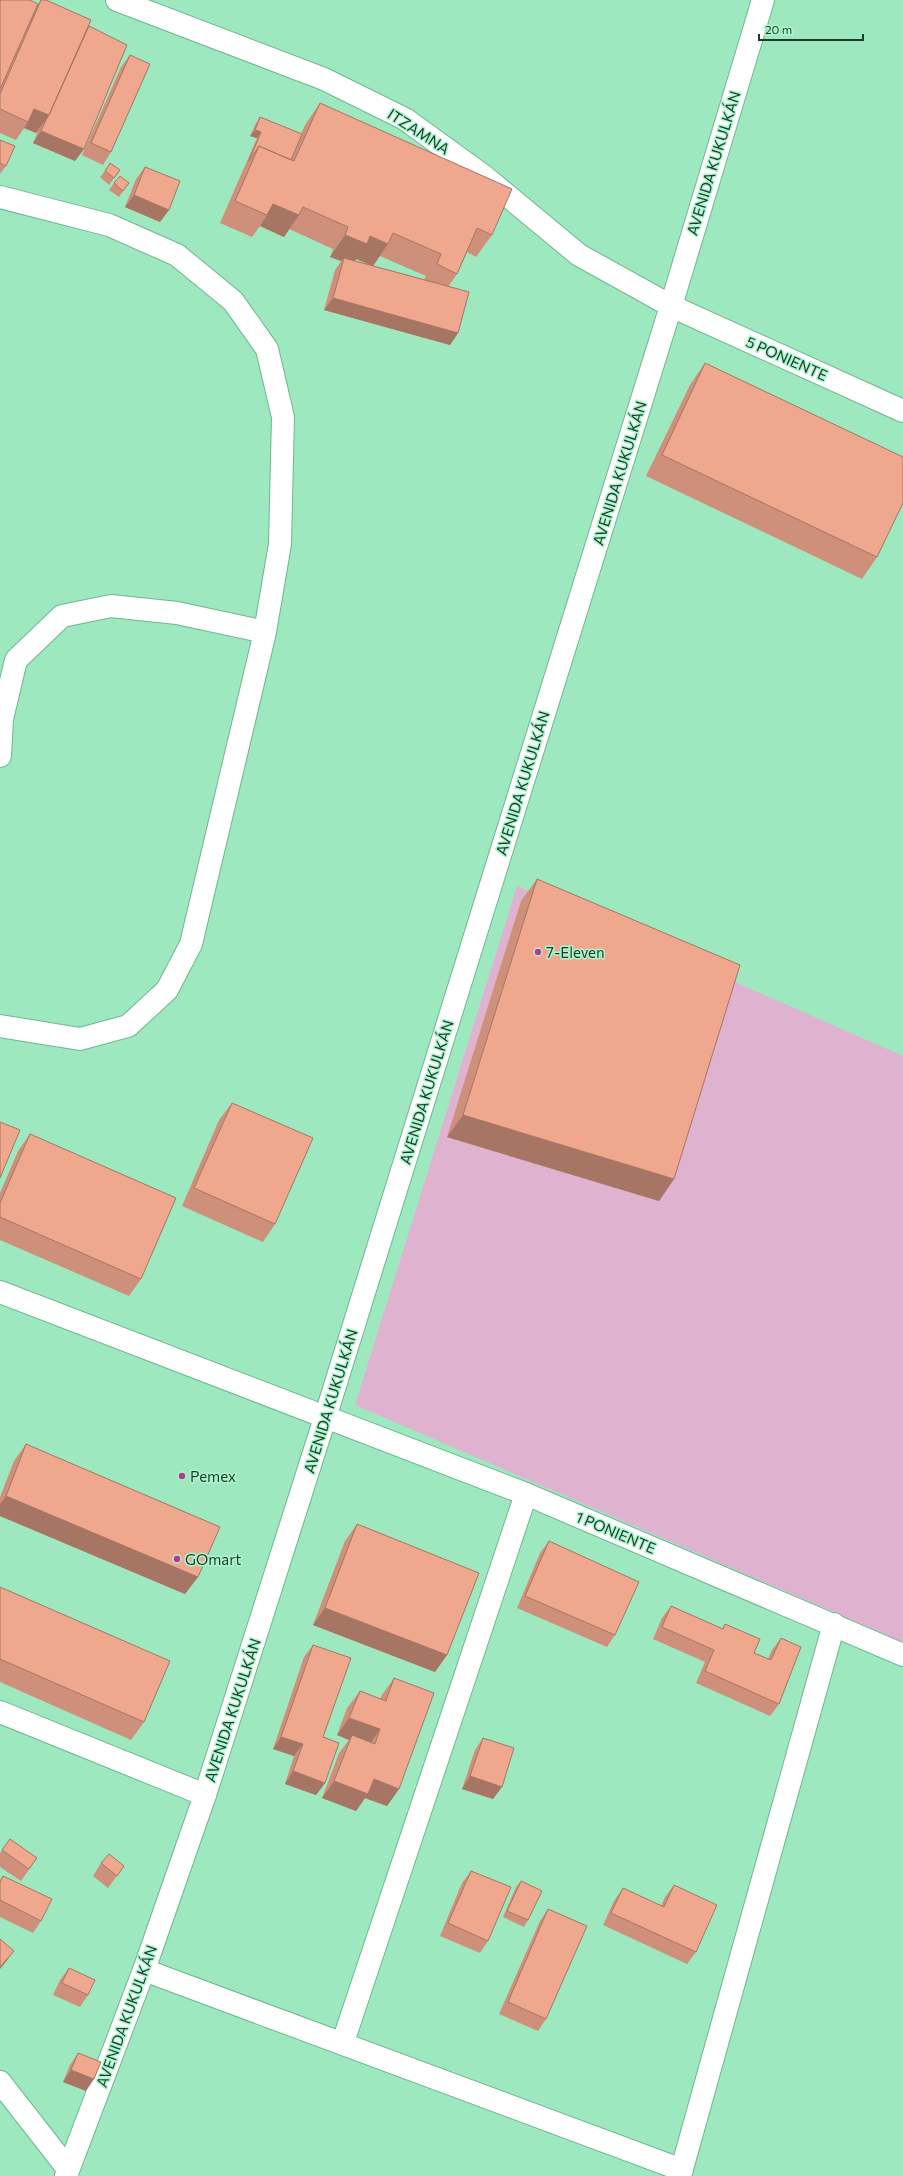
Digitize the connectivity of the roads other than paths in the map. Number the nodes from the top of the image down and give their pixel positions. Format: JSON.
{"nodes":[{"id":1,"x":117,"y":0,"type":"edge"},
{"id":2,"x":763,"y":0,"type":"edge"},
{"id":3,"x":0,"y":197,"type":"edge"},
{"id":4,"x":671,"y":306,"type":"junction"},
{"id":5,"x":903,"y":411,"type":"edge"},
{"id":6,"x":265,"y":632,"type":"junction"},
{"id":7,"x":0,"y":756,"type":"edge"},
{"id":8,"x":0,"y":1026,"type":"edge"},
{"id":9,"x":7,"y":1295,"type":"edge"},
{"id":10,"x":325,"y":1418,"type":"junction"},
{"id":11,"x":526,"y":1494,"type":"junction"},
{"id":12,"x":834,"y":1624,"type":"junction"},
{"id":13,"x":903,"y":1654,"type":"edge"},
{"id":14,"x":0,"y":1712,"type":"edge"},
{"id":15,"x":205,"y":1795,"type":"junction"},
{"id":16,"x":144,"y":1970,"type":"junction"},
{"id":17,"x":343,"y":2042,"type":"junction"},
{"id":18,"x":0,"y":2082,"type":"edge"},
{"id":19,"x":67,"y":2173,"type":"edge"},
{"id":20,"x":681,"y":2173,"type":"edge"}],
"edges":[{"from":1,"to":4,"type":"street","name":"ITZAMNA"},
{"from":2,"to":4,"type":"street","name":"AVENIDA KUKULKÁN"},
{"from":3,"to":6,"type":"street"},
{"from":4,"to":5,"type":"street","name":"5 PONIENTE"},
{"from":4,"to":10,"type":"street","name":"AVENIDA KUKULKÁN"},
{"from":6,"to":7,"type":"street"},
{"from":6,"to":8,"type":"street"},
{"from":9,"to":10,"type":"street","name":"1 PONIENTE"},
{"from":10,"to":11,"type":"street","name":"1 PONIENTE"},
{"from":10,"to":15,"type":"street","name":"AVENIDA KUKULKÁN"},
{"from":11,"to":12,"type":"street","name":"1 PONIENTE"},
{"from":11,"to":17,"type":"street"},
{"from":12,"to":13,"type":"street","name":"1 PONIENTE"},
{"from":12,"to":20,"type":"street"},
{"from":14,"to":15,"type":"street"},
{"from":15,"to":16,"type":"street","name":"AVENIDA KUKULKÁN"},
{"from":16,"to":17,"type":"street"},
{"from":16,"to":19,"type":"street","name":"AVENIDA KUKULKÁN"},
{"from":17,"to":20,"type":"street"},
{"from":18,"to":19,"type":"street"}]}
